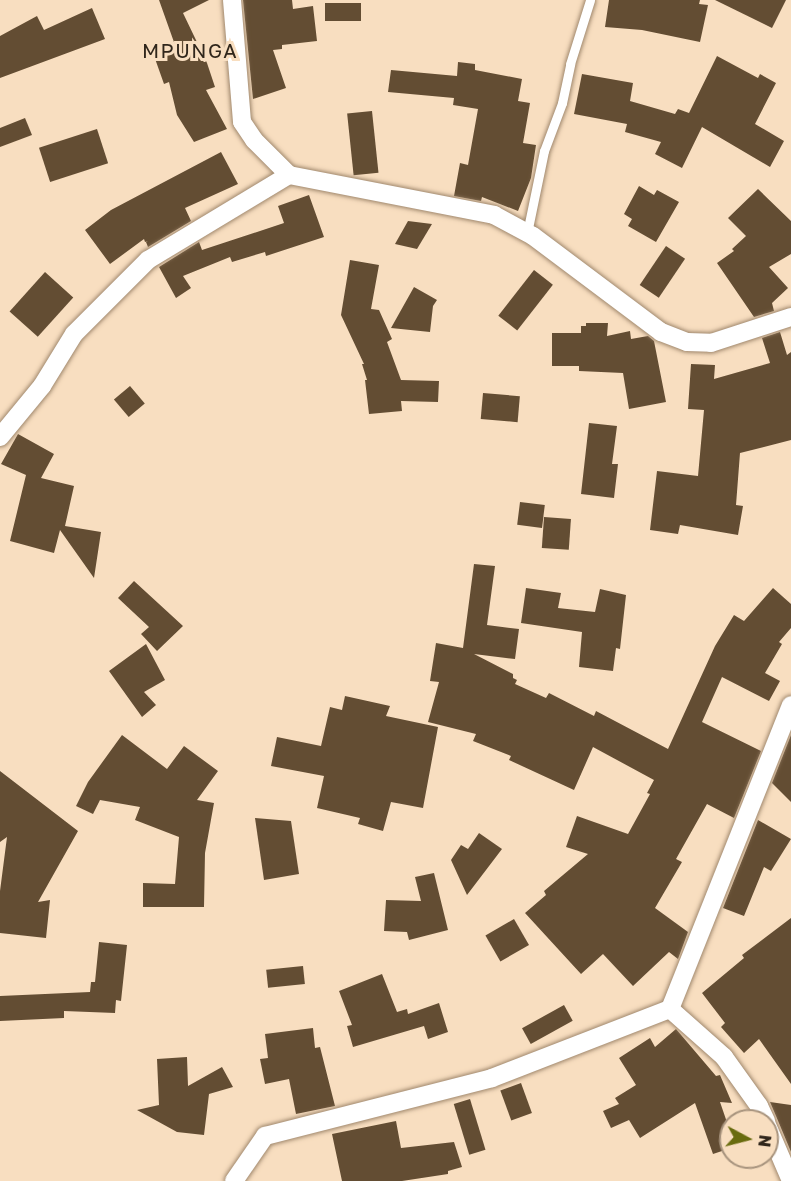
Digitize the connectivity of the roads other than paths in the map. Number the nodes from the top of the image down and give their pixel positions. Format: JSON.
{"nodes":[{"id":1,"x":232,"y":0,"type":"edge"},
{"id":2,"x":590,"y":0,"type":"edge"},
{"id":3,"x":288,"y":175,"type":"junction"},
{"id":4,"x":526,"y":233,"type":"junction"},
{"id":5,"x":791,"y":317,"type":"edge"},
{"id":6,"x":0,"y":438,"type":"edge"},
{"id":7,"x":791,"y":705,"type":"edge"},
{"id":8,"x":670,"y":1009,"type":"junction"},
{"id":9,"x":760,"y":1109,"type":"edge"},
{"id":10,"x":779,"y":1153,"type":"edge"},
{"id":11,"x":234,"y":1181,"type":"edge"},
{"id":12,"x":791,"y":1181,"type":"edge"}],
"edges":[{"from":1,"to":3,"type":"street"},
{"from":2,"to":4,"type":"lane"},
{"from":3,"to":4,"type":"street"},
{"from":3,"to":6,"type":"street"},
{"from":4,"to":5,"type":"street"},
{"from":7,"to":8,"type":"street"},
{"from":8,"to":9,"type":"street"},
{"from":8,"to":11,"type":"street"},
{"from":10,"to":12,"type":"street"}]}
